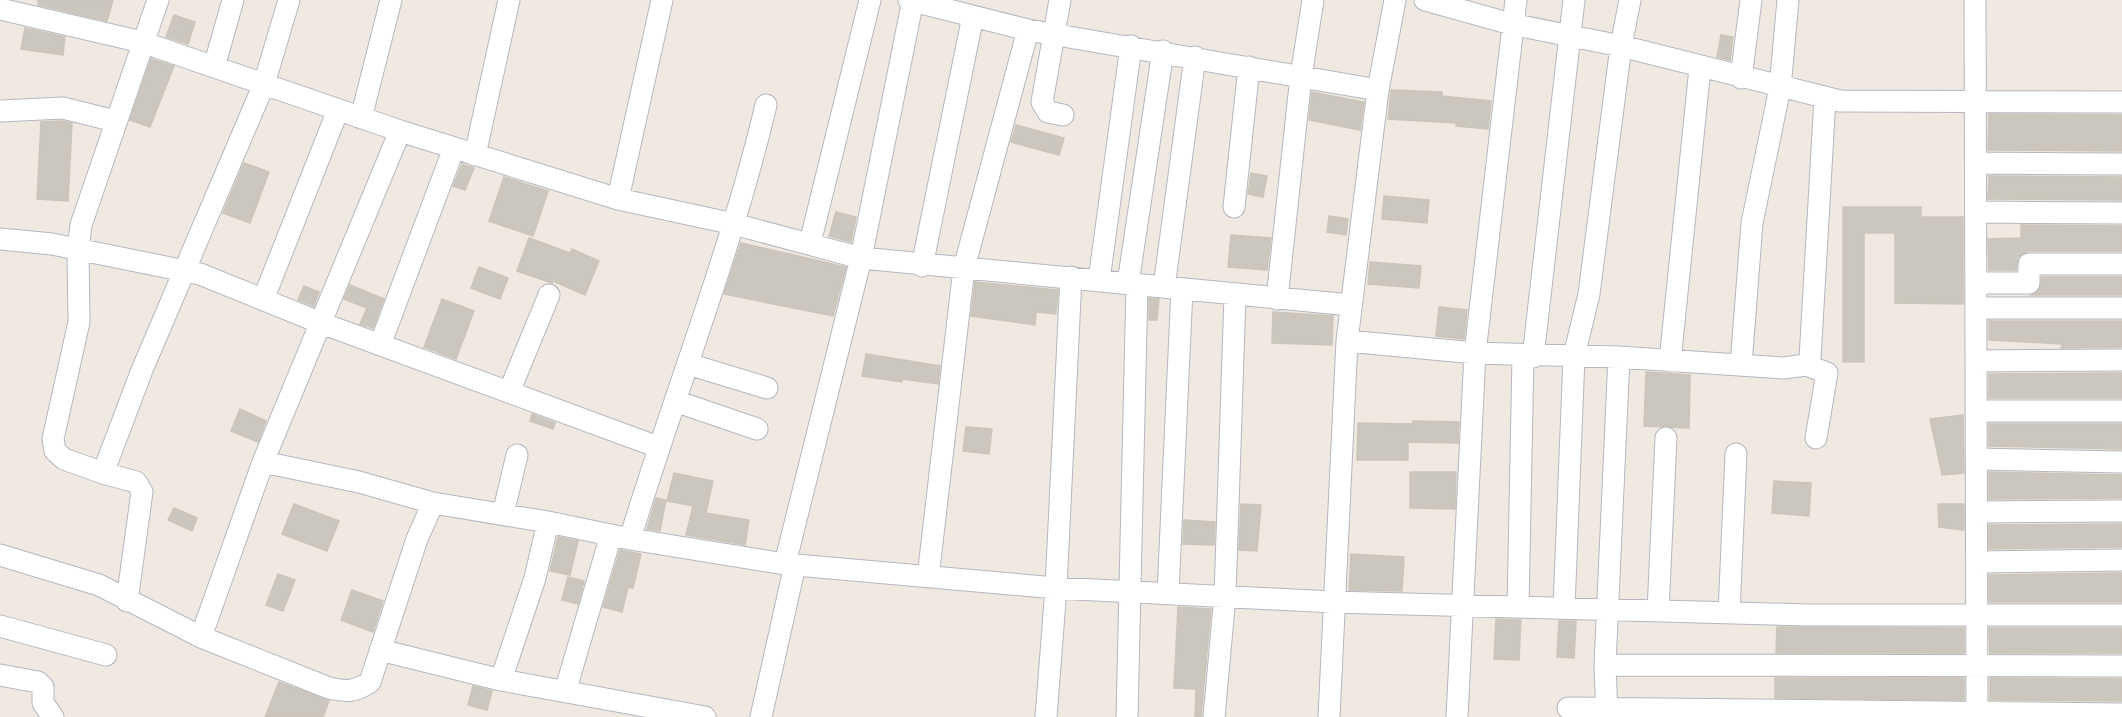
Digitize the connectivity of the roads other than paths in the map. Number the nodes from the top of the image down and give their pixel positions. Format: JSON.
{"nodes":[{"id":1,"x":158,"y":0,"type":"edge"},
{"id":2,"x":233,"y":0,"type":"edge"},
{"id":3,"x":289,"y":0,"type":"edge"},
{"id":4,"x":391,"y":0,"type":"edge"},
{"id":5,"x":509,"y":0,"type":"edge"},
{"id":6,"x":662,"y":0,"type":"edge"},
{"id":7,"x":870,"y":0,"type":"edge"},
{"id":8,"x":911,"y":0,"type":"edge"},
{"id":9,"x":1060,"y":0,"type":"edge"},
{"id":10,"x":1313,"y":0,"type":"edge"},
{"id":11,"x":1395,"y":0,"type":"edge"},
{"id":12,"x":1425,"y":0,"type":"edge"},
{"id":13,"x":1516,"y":0,"type":"edge"},
{"id":14,"x":1574,"y":0,"type":"edge"},
{"id":15,"x":1630,"y":0,"type":"edge"},
{"id":16,"x":1751,"y":0,"type":"edge"},
{"id":17,"x":1788,"y":0,"type":"edge"},
{"id":18,"x":1976,"y":0,"type":"edge"},
{"id":19,"x":1457,"y":4,"type":"edge"},
{"id":20,"x":0,"y":9,"type":"edge"},
{"id":21,"x":973,"y":16,"type":"junction"},
{"id":22,"x":1511,"y":24,"type":"junction"},
{"id":23,"x":1028,"y":30,"type":"junction"},
{"id":24,"x":1054,"y":33,"type":"junction"},
{"id":25,"x":1570,"y":36,"type":"junction"},
{"id":26,"x":142,"y":42,"type":"junction"},
{"id":27,"x":1131,"y":46,"type":"junction"},
{"id":28,"x":1621,"y":46,"type":"junction"},
{"id":29,"x":1162,"y":51,"type":"junction"},
{"id":30,"x":1195,"y":57,"type":"junction"},
{"id":31,"x":214,"y":67,"type":"junction"},
{"id":32,"x":1249,"y":67,"type":"junction"},
{"id":33,"x":1700,"y":68,"type":"junction"},
{"id":34,"x":1301,"y":76,"type":"junction"},
{"id":35,"x":1741,"y":78,"type":"junction"},
{"id":36,"x":264,"y":84,"type":"junction"},
{"id":37,"x":1780,"y":88,"type":"junction"},
{"id":38,"x":1378,"y":90,"type":"junction"},
{"id":39,"x":1825,"y":98,"type":"junction"},
{"id":40,"x":1976,"y":101,"type":"junction"},
{"id":41,"x":2122,"y":102,"type":"edge"},
{"id":42,"x":766,"y":105,"type":"dead end"},
{"id":43,"x":338,"y":110,"type":"junction"},
{"id":44,"x":0,"y":111,"type":"edge"},
{"id":45,"x":1063,"y":115,"type":"dead end"},
{"id":46,"x":361,"y":118,"type":"junction"},
{"id":47,"x":115,"y":121,"type":"junction"},
{"id":48,"x":400,"y":131,"type":"junction"},
{"id":49,"x":454,"y":148,"type":"junction"},
{"id":50,"x":475,"y":155,"type":"junction"},
{"id":51,"x":1976,"y":163,"type":"junction"},
{"id":52,"x":2122,"y":164,"type":"edge"},
{"id":53,"x":618,"y":199,"type":"junction"},
{"id":54,"x":1233,"y":207,"type":"dead end"},
{"id":55,"x":1976,"y":212,"type":"junction"},
{"id":56,"x":2122,"y":213,"type":"edge"},
{"id":57,"x":734,"y":224,"type":"junction"},
{"id":58,"x":0,"y":239,"type":"edge"},
{"id":59,"x":810,"y":243,"type":"junction"},
{"id":60,"x":78,"y":249,"type":"junction"},
{"id":61,"x":861,"y":258,"type":"junction"},
{"id":62,"x":2122,"y":264,"type":"edge"},
{"id":63,"x":922,"y":266,"type":"junction"},
{"id":64,"x":964,"y":268,"type":"junction"},
{"id":65,"x":186,"y":272,"type":"junction"},
{"id":66,"x":1071,"y":277,"type":"junction"},
{"id":67,"x":1099,"y":280,"type":"junction"},
{"id":68,"x":1132,"y":283,"type":"junction"},
{"id":69,"x":1977,"y":283,"type":"junction"},
{"id":70,"x":1173,"y":288,"type":"junction"},
{"id":71,"x":549,"y":295,"type":"dead end"},
{"id":72,"x":1235,"y":295,"type":"junction"},
{"id":73,"x":1277,"y":299,"type":"junction"},
{"id":74,"x":263,"y":300,"type":"junction"},
{"id":75,"x":1351,"y":305,"type":"junction"},
{"id":76,"x":1977,"y":308,"type":"junction"},
{"id":77,"x":2122,"y":308,"type":"edge"},
{"id":78,"x":321,"y":323,"type":"junction"},
{"id":79,"x":1347,"y":340,"type":"junction"},
{"id":80,"x":380,"y":345,"type":"junction"},
{"id":81,"x":1475,"y":353,"type":"junction"},
{"id":82,"x":1528,"y":356,"type":"junction"},
{"id":83,"x":1574,"y":356,"type":"junction"},
{"id":84,"x":1619,"y":357,"type":"junction"},
{"id":85,"x":2122,"y":360,"type":"edge"},
{"id":86,"x":1670,"y":361,"type":"junction"},
{"id":87,"x":1977,"y":361,"type":"junction"},
{"id":88,"x":688,"y":364,"type":"junction"},
{"id":89,"x":1741,"y":365,"type":"junction"},
{"id":90,"x":1806,"y":365,"type":"junction"},
{"id":91,"x":767,"y":388,"type":"dead end"},
{"id":92,"x":509,"y":392,"type":"junction"},
{"id":93,"x":675,"y":401,"type":"junction"},
{"id":94,"x":1977,"y":411,"type":"junction"},
{"id":95,"x":2122,"y":411,"type":"edge"},
{"id":96,"x":757,"y":429,"type":"dead end"},
{"id":97,"x":1666,"y":438,"type":"dead end"},
{"id":98,"x":1816,"y":438,"type":"dead end"},
{"id":99,"x":658,"y":447,"type":"junction"},
{"id":100,"x":1736,"y":454,"type":"dead end"},
{"id":101,"x":517,"y":455,"type":"dead end"},
{"id":102,"x":1977,"y":459,"type":"junction"},
{"id":103,"x":263,"y":462,"type":"junction"},
{"id":104,"x":2122,"y":462,"type":"edge"},
{"id":105,"x":104,"y":473,"type":"junction"},
{"id":106,"x":433,"y":503,"type":"junction"},
{"id":107,"x":2122,"y":511,"type":"edge"},
{"id":108,"x":1977,"y":512,"type":"junction"},
{"id":109,"x":503,"y":514,"type":"junction"},
{"id":110,"x":548,"y":522,"type":"junction"},
{"id":111,"x":621,"y":537,"type":"junction"},
{"id":112,"x":0,"y":555,"type":"edge"},
{"id":113,"x":2122,"y":560,"type":"edge"},
{"id":114,"x":1977,"y":562,"type":"junction"},
{"id":115,"x":790,"y":565,"type":"junction"},
{"id":116,"x":928,"y":577,"type":"junction"},
{"id":117,"x":1056,"y":588,"type":"junction"},
{"id":118,"x":1132,"y":591,"type":"junction"},
{"id":119,"x":1168,"y":593,"type":"junction"},
{"id":120,"x":1225,"y":596,"type":"junction"},
{"id":121,"x":127,"y":601,"type":"junction"},
{"id":122,"x":1333,"y":602,"type":"junction"},
{"id":123,"x":1463,"y":606,"type":"junction"},
{"id":124,"x":1518,"y":607,"type":"junction"},
{"id":125,"x":1564,"y":608,"type":"junction"},
{"id":126,"x":1608,"y":609,"type":"junction"},
{"id":127,"x":1658,"y":611,"type":"junction"},
{"id":128,"x":1729,"y":613,"type":"junction"},
{"id":129,"x":1977,"y":615,"type":"junction"},
{"id":130,"x":2122,"y":615,"type":"edge"},
{"id":131,"x":0,"y":626,"type":"edge"},
{"id":132,"x":201,"y":637,"type":"junction"},
{"id":133,"x":380,"y":650,"type":"junction"},
{"id":134,"x":106,"y":655,"type":"dead end"},
{"id":135,"x":1605,"y":664,"type":"junction"},
{"id":136,"x":1977,"y":665,"type":"junction"},
{"id":137,"x":2122,"y":666,"type":"edge"},
{"id":138,"x":0,"y":675,"type":"edge"},
{"id":139,"x":501,"y":680,"type":"junction"},
{"id":140,"x":565,"y":692,"type":"junction"},
{"id":141,"x":1568,"y":708,"type":"dead end"},
{"id":142,"x":1607,"y":713,"type":"edge"},
{"id":143,"x":2122,"y":714,"type":"edge"},
{"id":144,"x":1977,"y":716,"type":"edge"},
{"id":145,"x":53,"y":717,"type":"edge"},
{"id":146,"x":705,"y":717,"type":"edge"},
{"id":147,"x":761,"y":717,"type":"edge"},
{"id":148,"x":1046,"y":717,"type":"edge"},
{"id":149,"x":1127,"y":717,"type":"edge"},
{"id":150,"x":1214,"y":717,"type":"edge"},
{"id":151,"x":1329,"y":717,"type":"edge"},
{"id":152,"x":1457,"y":717,"type":"edge"}],
"edges":[{"from":1,"to":26,"type":"street"},
{"from":2,"to":31,"type":"street"},
{"from":3,"to":36,"type":"street"},
{"from":4,"to":46,"type":"street"},
{"from":5,"to":50,"type":"street"},
{"from":6,"to":53,"type":"street"},
{"from":7,"to":59,"type":"street"},
{"from":8,"to":21,"type":"street"},
{"from":8,"to":61,"type":"street"},
{"from":9,"to":24,"type":"street"},
{"from":10,"to":34,"type":"street"},
{"from":11,"to":38,"type":"street"},
{"from":12,"to":19,"type":"street"},
{"from":13,"to":22,"type":"street"},
{"from":14,"to":25,"type":"street"},
{"from":15,"to":28,"type":"street"},
{"from":16,"to":35,"type":"street"},
{"from":17,"to":37,"type":"street"},
{"from":18,"to":40,"type":"street"},
{"from":19,"to":22,"type":"street"},
{"from":20,"to":26,"type":"street"},
{"from":21,"to":23,"type":"street"},
{"from":21,"to":63,"type":"street"},
{"from":22,"to":25,"type":"street"},
{"from":22,"to":81,"type":"street"},
{"from":23,"to":24,"type":"street"},
{"from":23,"to":64,"type":"street"},
{"from":24,"to":27,"type":"street"},
{"from":24,"to":45,"type":"street"},
{"from":25,"to":28,"type":"street"},
{"from":25,"to":82,"type":"street"},
{"from":26,"to":31,"type":"street"},
{"from":26,"to":47,"type":"street"},
{"from":27,"to":29,"type":"street"},
{"from":27,"to":67,"type":"street"},
{"from":28,"to":33,"type":"street"},
{"from":28,"to":83,"type":"street"},
{"from":29,"to":30,"type":"street"},
{"from":29,"to":68,"type":"street"},
{"from":30,"to":32,"type":"street"},
{"from":30,"to":70,"type":"street"},
{"from":31,"to":36,"type":"street"},
{"from":32,"to":34,"type":"street"},
{"from":32,"to":54,"type":"street"},
{"from":33,"to":35,"type":"street"},
{"from":33,"to":86,"type":"street"},
{"from":34,"to":38,"type":"street"},
{"from":34,"to":73,"type":"street"},
{"from":35,"to":37,"type":"street"},
{"from":36,"to":43,"type":"street"},
{"from":36,"to":65,"type":"street"},
{"from":37,"to":39,"type":"street"},
{"from":37,"to":89,"type":"street"},
{"from":38,"to":75,"type":"street"},
{"from":39,"to":40,"type":"street"},
{"from":39,"to":90,"type":"street"},
{"from":40,"to":41,"type":"street"},
{"from":40,"to":51,"type":"street"},
{"from":42,"to":57,"type":"street"},
{"from":43,"to":46,"type":"street"},
{"from":43,"to":74,"type":"street"},
{"from":44,"to":47,"type":"street"},
{"from":46,"to":48,"type":"street"},
{"from":47,"to":60,"type":"street"},
{"from":48,"to":49,"type":"street"},
{"from":48,"to":78,"type":"street"},
{"from":49,"to":50,"type":"street"},
{"from":49,"to":80,"type":"street"},
{"from":50,"to":53,"type":"street"},
{"from":51,"to":52,"type":"street"},
{"from":51,"to":55,"type":"street"},
{"from":53,"to":57,"type":"street"},
{"from":55,"to":56,"type":"street"},
{"from":55,"to":69,"type":"street"},
{"from":57,"to":59,"type":"street"},
{"from":57,"to":88,"type":"street"},
{"from":58,"to":60,"type":"street"},
{"from":59,"to":61,"type":"street"},
{"from":60,"to":65,"type":"street"},
{"from":60,"to":105,"type":"street"},
{"from":61,"to":63,"type":"street"},
{"from":61,"to":115,"type":"street"},
{"from":62,"to":69,"type":"street"},
{"from":63,"to":64,"type":"street"},
{"from":64,"to":66,"type":"street"},
{"from":64,"to":116,"type":"street"},
{"from":65,"to":74,"type":"street"},
{"from":65,"to":105,"type":"street"},
{"from":66,"to":67,"type":"street"},
{"from":66,"to":117,"type":"street"},
{"from":67,"to":68,"type":"street"},
{"from":68,"to":70,"type":"street"},
{"from":68,"to":118,"type":"street"},
{"from":69,"to":76,"type":"street"},
{"from":70,"to":72,"type":"street"},
{"from":70,"to":119,"type":"street"},
{"from":71,"to":92,"type":"street"},
{"from":72,"to":73,"type":"street"},
{"from":72,"to":120,"type":"street"},
{"from":73,"to":75,"type":"street"},
{"from":74,"to":78,"type":"street"},
{"from":75,"to":79,"type":"street"},
{"from":76,"to":77,"type":"street"},
{"from":76,"to":87,"type":"street"},
{"from":78,"to":80,"type":"street"},
{"from":78,"to":103,"type":"street"},
{"from":79,"to":81,"type":"street"},
{"from":79,"to":122,"type":"street"},
{"from":80,"to":92,"type":"street"},
{"from":81,"to":82,"type":"street"},
{"from":81,"to":123,"type":"street"},
{"from":82,"to":83,"type":"street"},
{"from":82,"to":124,"type":"street"},
{"from":83,"to":84,"type":"street"},
{"from":83,"to":125,"type":"street"},
{"from":84,"to":86,"type":"street"},
{"from":84,"to":126,"type":"street"},
{"from":85,"to":87,"type":"street"},
{"from":86,"to":89,"type":"street"},
{"from":87,"to":94,"type":"street"},
{"from":88,"to":91,"type":"street"},
{"from":88,"to":93,"type":"street"},
{"from":89,"to":90,"type":"street"},
{"from":90,"to":98,"type":"street"},
{"from":92,"to":99,"type":"street"},
{"from":93,"to":96,"type":"street"},
{"from":93,"to":99,"type":"street"},
{"from":94,"to":95,"type":"street"},
{"from":94,"to":102,"type":"street"},
{"from":97,"to":127,"type":"street"},
{"from":99,"to":111,"type":"street"},
{"from":100,"to":128,"type":"street"},
{"from":101,"to":109,"type":"street"},
{"from":102,"to":104,"type":"street"},
{"from":102,"to":108,"type":"street"},
{"from":103,"to":106,"type":"street"},
{"from":103,"to":132,"type":"street"},
{"from":105,"to":121,"type":"street"},
{"from":106,"to":109,"type":"street"},
{"from":106,"to":133,"type":"street"},
{"from":107,"to":108,"type":"street"},
{"from":108,"to":114,"type":"street"},
{"from":109,"to":110,"type":"street"},
{"from":110,"to":111,"type":"street"},
{"from":110,"to":139,"type":"street"},
{"from":111,"to":115,"type":"street"},
{"from":111,"to":140,"type":"street"},
{"from":112,"to":121,"type":"street"},
{"from":113,"to":114,"type":"street"},
{"from":114,"to":129,"type":"street"},
{"from":115,"to":116,"type":"street"},
{"from":115,"to":147,"type":"street"},
{"from":116,"to":117,"type":"street"},
{"from":117,"to":118,"type":"street"},
{"from":117,"to":148,"type":"street"},
{"from":118,"to":119,"type":"street"},
{"from":118,"to":149,"type":"street"},
{"from":119,"to":120,"type":"street"},
{"from":120,"to":122,"type":"street"},
{"from":120,"to":150,"type":"street"},
{"from":121,"to":132,"type":"street"},
{"from":122,"to":123,"type":"street"},
{"from":122,"to":151,"type":"street"},
{"from":123,"to":124,"type":"street"},
{"from":123,"to":152,"type":"street"},
{"from":124,"to":125,"type":"street"},
{"from":125,"to":126,"type":"street"},
{"from":126,"to":127,"type":"street"},
{"from":126,"to":135,"type":"street"},
{"from":127,"to":128,"type":"street"},
{"from":128,"to":129,"type":"street"},
{"from":129,"to":130,"type":"street"},
{"from":129,"to":136,"type":"street"},
{"from":131,"to":134,"type":"street"},
{"from":132,"to":133,"type":"street"},
{"from":133,"to":139,"type":"street"},
{"from":135,"to":136,"type":"street"},
{"from":135,"to":142,"type":"street"},
{"from":136,"to":137,"type":"street"},
{"from":136,"to":144,"type":"street"},
{"from":138,"to":145,"type":"street"},
{"from":139,"to":140,"type":"street"},
{"from":140,"to":146,"type":"street"},
{"from":141,"to":142,"type":"street"},
{"from":142,"to":144,"type":"street"},
{"from":143,"to":144,"type":"street"}]}
